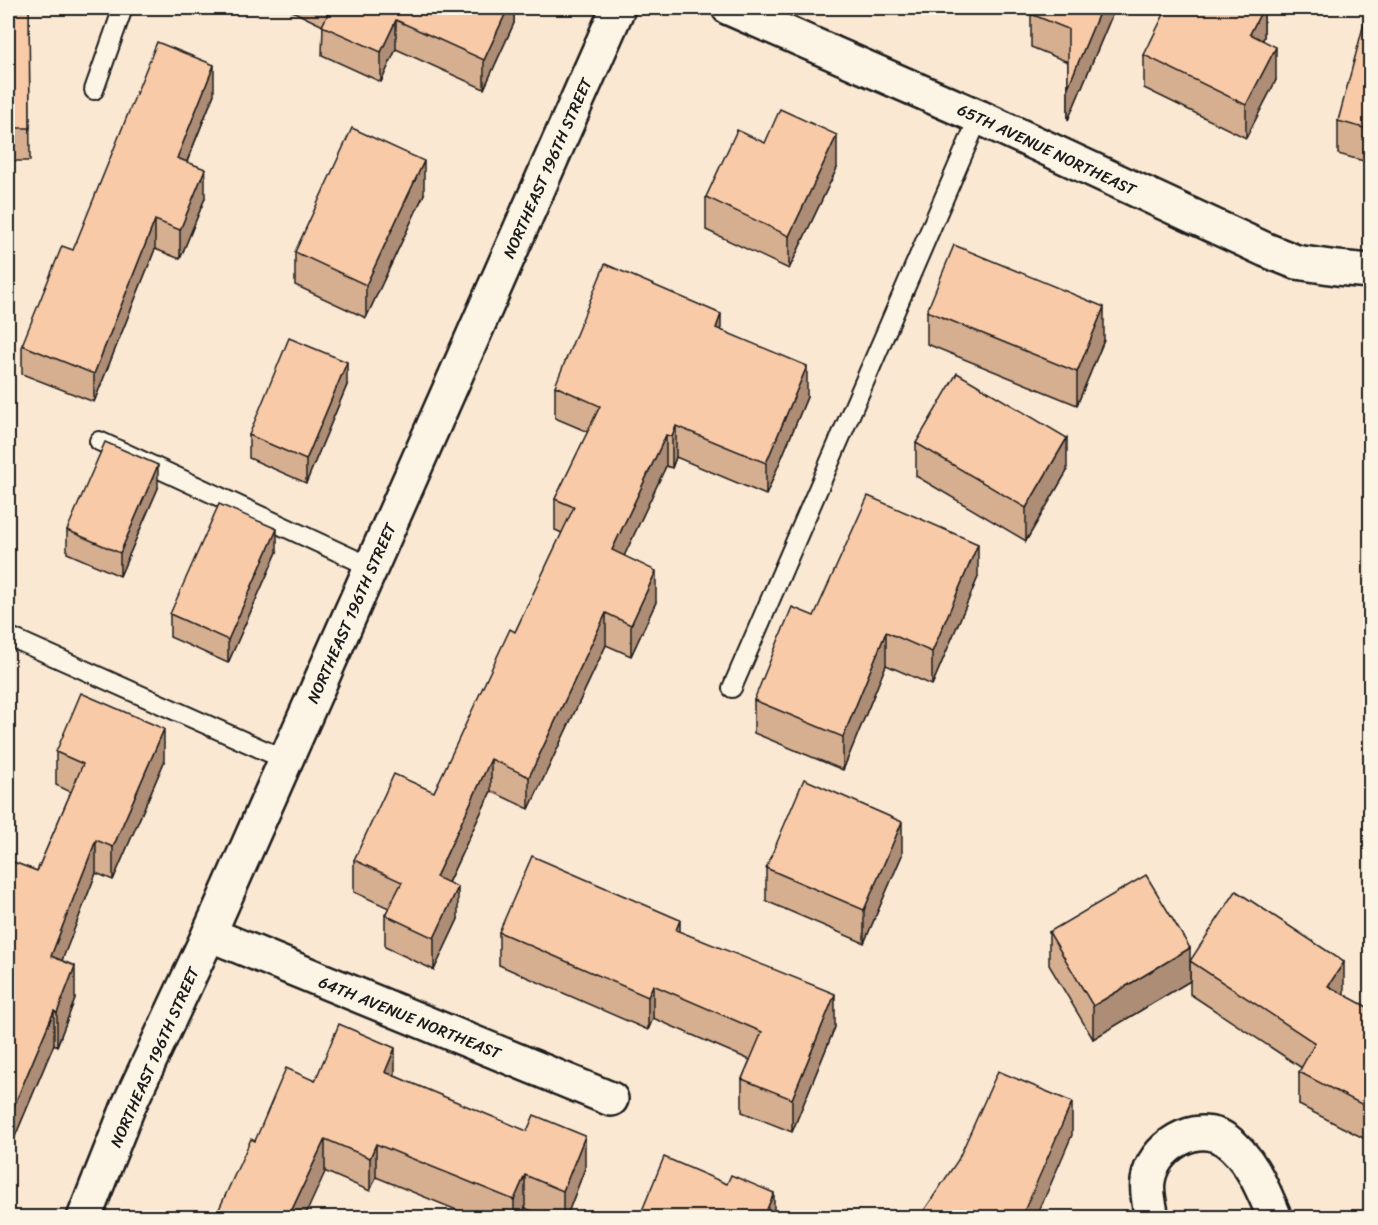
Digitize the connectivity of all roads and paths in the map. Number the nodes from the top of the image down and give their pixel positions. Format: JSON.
{"nodes":[{"id":1,"x":123,"y":8,"type":"edge"},
{"id":2,"x":618,"y":8,"type":"edge"},
{"id":3,"x":729,"y":8,"type":"edge"},
{"id":4,"x":94,"y":90,"type":"dead end"},
{"id":5,"x":979,"y":117,"type":"junction"},
{"id":6,"x":1371,"y":271,"type":"edge"},
{"id":7,"x":99,"y":441,"type":"dead end"},
{"id":8,"x":371,"y":567,"type":"junction"},
{"id":9,"x":8,"y":636,"type":"edge"},
{"id":10,"x":732,"y":688,"type":"dead end"},
{"id":11,"x":286,"y":760,"type":"junction"},
{"id":12,"x":209,"y":934,"type":"junction"},
{"id":13,"x":611,"y":1099,"type":"dead end"},
{"id":14,"x":84,"y":1218,"type":"edge"},
{"id":15,"x":1152,"y":1218,"type":"edge"},
{"id":16,"x":1275,"y":1218,"type":"edge"}],
"edges":[{"from":1,"to":4,"type":"lane"},
{"from":2,"to":8,"type":"street","name":"NORTHEAST 196TH STREET"},
{"from":3,"to":5,"type":"street","name":"65TH AVENUE NORTHEAST"},
{"from":5,"to":6,"type":"street","name":"65TH AVENUE NORTHEAST"},
{"from":5,"to":10,"type":"lane"},
{"from":7,"to":8,"type":"lane"},
{"from":8,"to":11,"type":"street","name":"NORTHEAST 196TH STREET"},
{"from":9,"to":11,"type":"lane"},
{"from":11,"to":12,"type":"street","name":"NORTHEAST 196TH STREET"},
{"from":12,"to":13,"type":"street","name":"64TH AVENUE NORTHEAST"},
{"from":12,"to":14,"type":"street","name":"NORTHEAST 196TH STREET"},
{"from":15,"to":16,"type":"street"}]}
